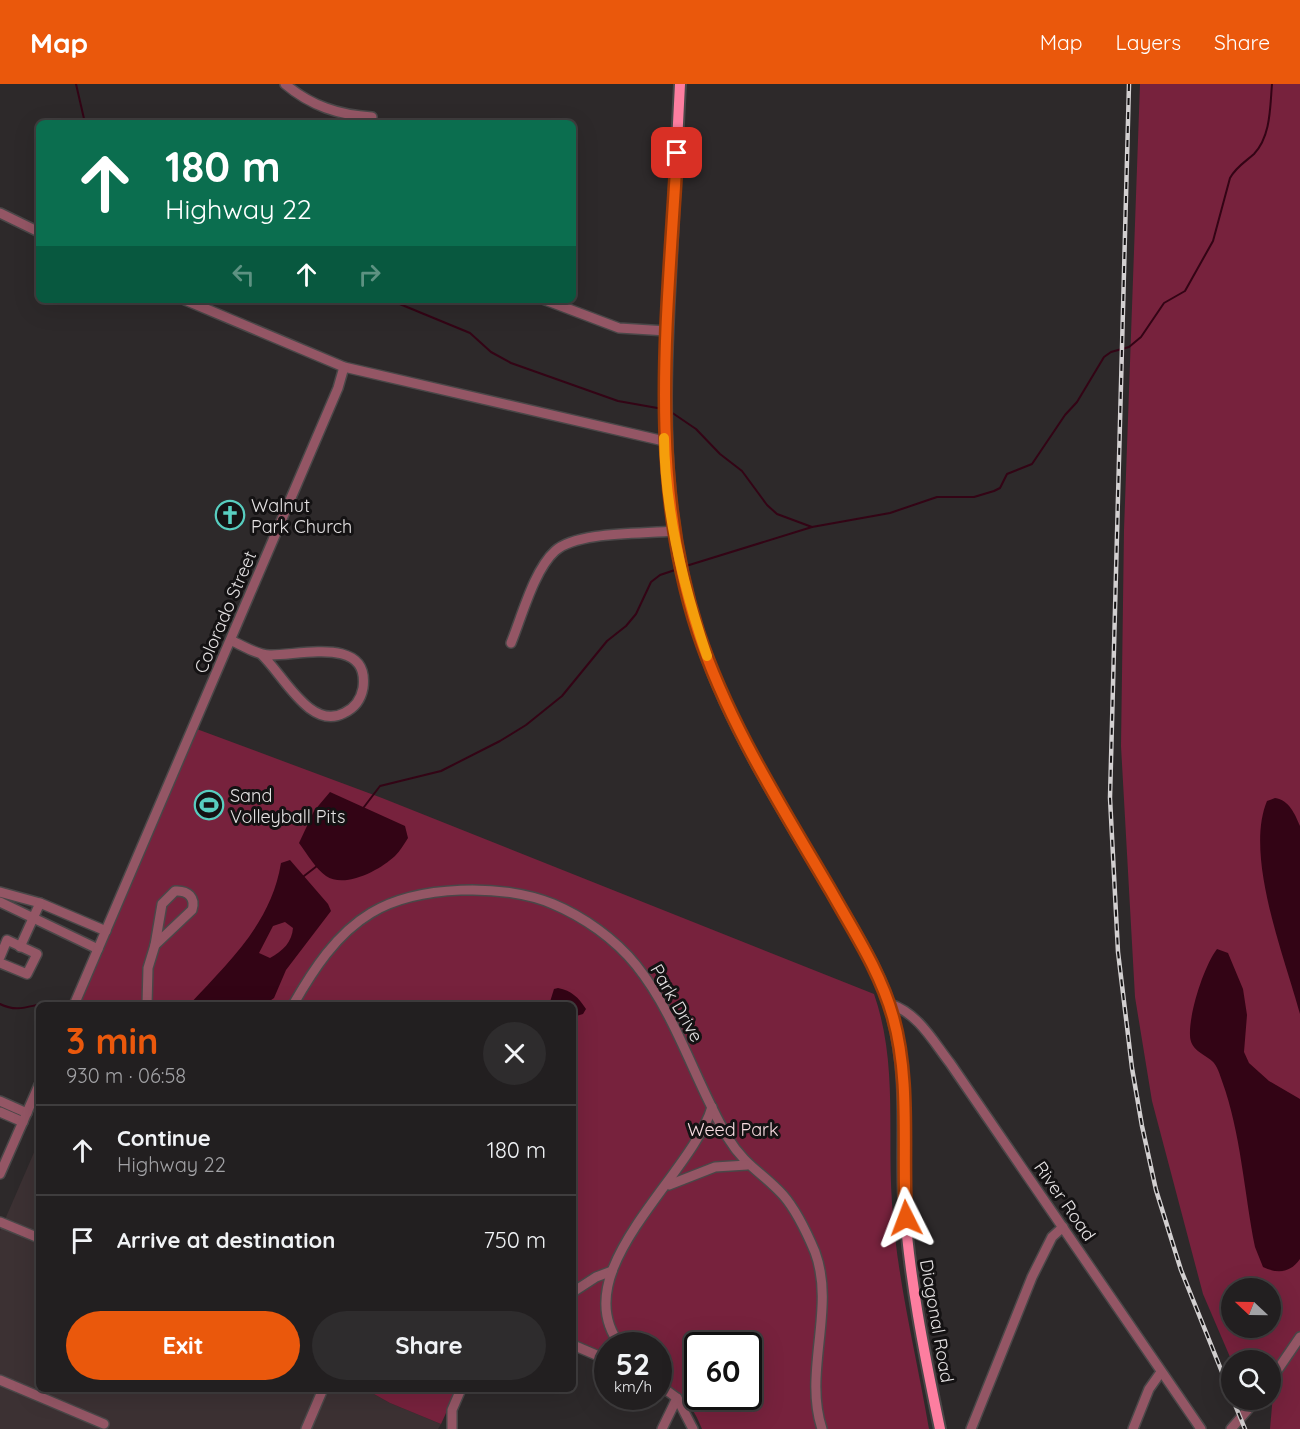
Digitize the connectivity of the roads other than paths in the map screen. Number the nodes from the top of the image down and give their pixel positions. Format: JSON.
{"nodes":[{"id":1,"x":285,"y":84,"type":"edge"},
{"id":2,"x":680,"y":84,"type":"edge"},
{"id":3,"x":372,"y":117,"type":"dead end"},
{"id":4,"x":0,"y":213,"type":"edge"},
{"id":5,"x":36,"y":231,"type":"edge"},
{"id":6,"x":192,"y":303,"type":"edge"},
{"id":7,"x":552,"y":303,"type":"edge"},
{"id":8,"x":667,"y":331,"type":"junction"},
{"id":9,"x":344,"y":367,"type":"junction"},
{"id":10,"x":664,"y":441,"type":"junction"},
{"id":11,"x":674,"y":531,"type":"junction"},
{"id":12,"x":232,"y":641,"type":"junction"},
{"id":13,"x":511,"y":643,"type":"dead end"},
{"id":14,"x":261,"y":654,"type":"junction"},
{"id":15,"x":0,"y":892,"type":"edge"},
{"id":16,"x":0,"y":902,"type":"edge"},
{"id":17,"x":40,"y":903,"type":"junction"},
{"id":18,"x":33,"y":920,"type":"junction"},
{"id":19,"x":106,"y":931,"type":"junction"},
{"id":20,"x":155,"y":945,"type":"junction"},
{"id":21,"x":20,"y":946,"type":"junction"},
{"id":22,"x":98,"y":949,"type":"junction"},
{"id":23,"x":0,"y":957,"type":"edge"},
{"id":24,"x":0,"y":963,"type":"edge"},
{"id":25,"x":75,"y":1002,"type":"edge"},
{"id":26,"x":147,"y":1002,"type":"edge"},
{"id":27,"x":295,"y":1002,"type":"edge"},
{"id":28,"x":890,"y":1004,"type":"junction"},
{"id":29,"x":36,"y":1092,"type":"edge"},
{"id":30,"x":0,"y":1101,"type":"edge"},
{"id":31,"x":712,"y":1107,"type":"junction"},
{"id":32,"x":0,"y":1112,"type":"edge"},
{"id":33,"x":25,"y":1117,"type":"junction"},
{"id":34,"x":747,"y":1165,"type":"junction"},
{"id":35,"x":0,"y":1174,"type":"edge"},
{"id":36,"x":664,"y":1188,"type":"junction"},
{"id":37,"x":0,"y":1222,"type":"edge"},
{"id":38,"x":1063,"y":1227,"type":"junction"},
{"id":39,"x":36,"y":1237,"type":"edge"},
{"id":40,"x":612,"y":1271,"type":"junction"},
{"id":41,"x":576,"y":1290,"type":"edge"},
{"id":42,"x":613,"y":1332,"type":"edge"},
{"id":43,"x":1300,"y":1336,"type":"edge"},
{"id":44,"x":576,"y":1346,"type":"edge"},
{"id":45,"x":594,"y":1354,"type":"edge"},
{"id":46,"x":1281,"y":1364,"type":"edge"},
{"id":47,"x":1161,"y":1372,"type":"junction"},
{"id":48,"x":0,"y":1380,"type":"edge"},
{"id":49,"x":322,"y":1392,"type":"edge"},
{"id":50,"x":459,"y":1393,"type":"edge"},
{"id":51,"x":672,"y":1394,"type":"edge"},
{"id":52,"x":677,"y":1398,"type":"junction"},
{"id":53,"x":1247,"y":1410,"type":"edge"},
{"id":54,"x":104,"y":1424,"type":"dead end"},
{"id":55,"x":306,"y":1429,"type":"edge"},
{"id":56,"x":452,"y":1429,"type":"edge"},
{"id":57,"x":662,"y":1429,"type":"edge"},
{"id":58,"x":693,"y":1429,"type":"edge"},
{"id":59,"x":822,"y":1429,"type":"edge"},
{"id":60,"x":940,"y":1429,"type":"edge"},
{"id":61,"x":971,"y":1429,"type":"edge"},
{"id":62,"x":1133,"y":1429,"type":"edge"},
{"id":63,"x":1202,"y":1429,"type":"edge"},
{"id":64,"x":1231,"y":1429,"type":"edge"}],
"edges":[{"from":1,"to":3,"type":"street"},
{"from":2,"to":8,"type":"main road","name":"Diagonal Road"},
{"from":4,"to":5,"type":"street"},
{"from":6,"to":9,"type":"street"},
{"from":7,"to":8,"type":"street"},
{"from":8,"to":10,"type":"main road","name":"Diagonal Road"},
{"from":9,"to":10,"type":"street"},
{"from":9,"to":12,"type":"street","name":"Colorado Street"},
{"from":10,"to":11,"type":"main road","name":"Diagonal Road"},
{"from":11,"to":13,"type":"street"},
{"from":11,"to":28,"type":"main road","name":"Diagonal Road"},
{"from":12,"to":14,"type":"street"},
{"from":12,"to":19,"type":"street","name":"Colorado Street"},
{"from":14,"to":14,"type":"street"},
{"from":15,"to":17,"type":"street"},
{"from":16,"to":18,"type":"street"},
{"from":17,"to":18,"type":"street"},
{"from":17,"to":19,"type":"street"},
{"from":18,"to":21,"type":"street"},
{"from":18,"to":22,"type":"street"},
{"from":19,"to":22,"type":"street","name":"Colorado Street"},
{"from":20,"to":20,"type":"street"},
{"from":20,"to":26,"type":"street"},
{"from":21,"to":23,"type":"street"},
{"from":21,"to":24,"type":"street"},
{"from":22,"to":25,"type":"street","name":"Colorado Street"},
{"from":27,"to":31,"type":"street","name":"Park Drive"},
{"from":28,"to":38,"type":"street","name":"River Road"},
{"from":28,"to":60,"type":"main road","name":"Diagonal Road"},
{"from":29,"to":33,"type":"street"},
{"from":30,"to":33,"type":"street"},
{"from":31,"to":34,"type":"street","name":"Park Drive"},
{"from":31,"to":36,"type":"street"},
{"from":32,"to":33,"type":"street"},
{"from":33,"to":35,"type":"street"},
{"from":34,"to":36,"type":"street"},
{"from":34,"to":59,"type":"street","name":"Park Drive"},
{"from":36,"to":40,"type":"street"},
{"from":37,"to":39,"type":"street"},
{"from":38,"to":47,"type":"street","name":"River Road"},
{"from":38,"to":61,"type":"street"},
{"from":40,"to":41,"type":"street"},
{"from":40,"to":42,"type":"street"},
{"from":43,"to":46,"type":"street"},
{"from":44,"to":45,"type":"street"},
{"from":47,"to":62,"type":"street"},
{"from":47,"to":63,"type":"street","name":"River Road"},
{"from":48,"to":54,"type":"street"},
{"from":49,"to":55,"type":"street"},
{"from":50,"to":56,"type":"street"},
{"from":51,"to":52,"type":"street"},
{"from":52,"to":57,"type":"street"},
{"from":52,"to":58,"type":"street"},
{"from":53,"to":64,"type":"street"}]}
